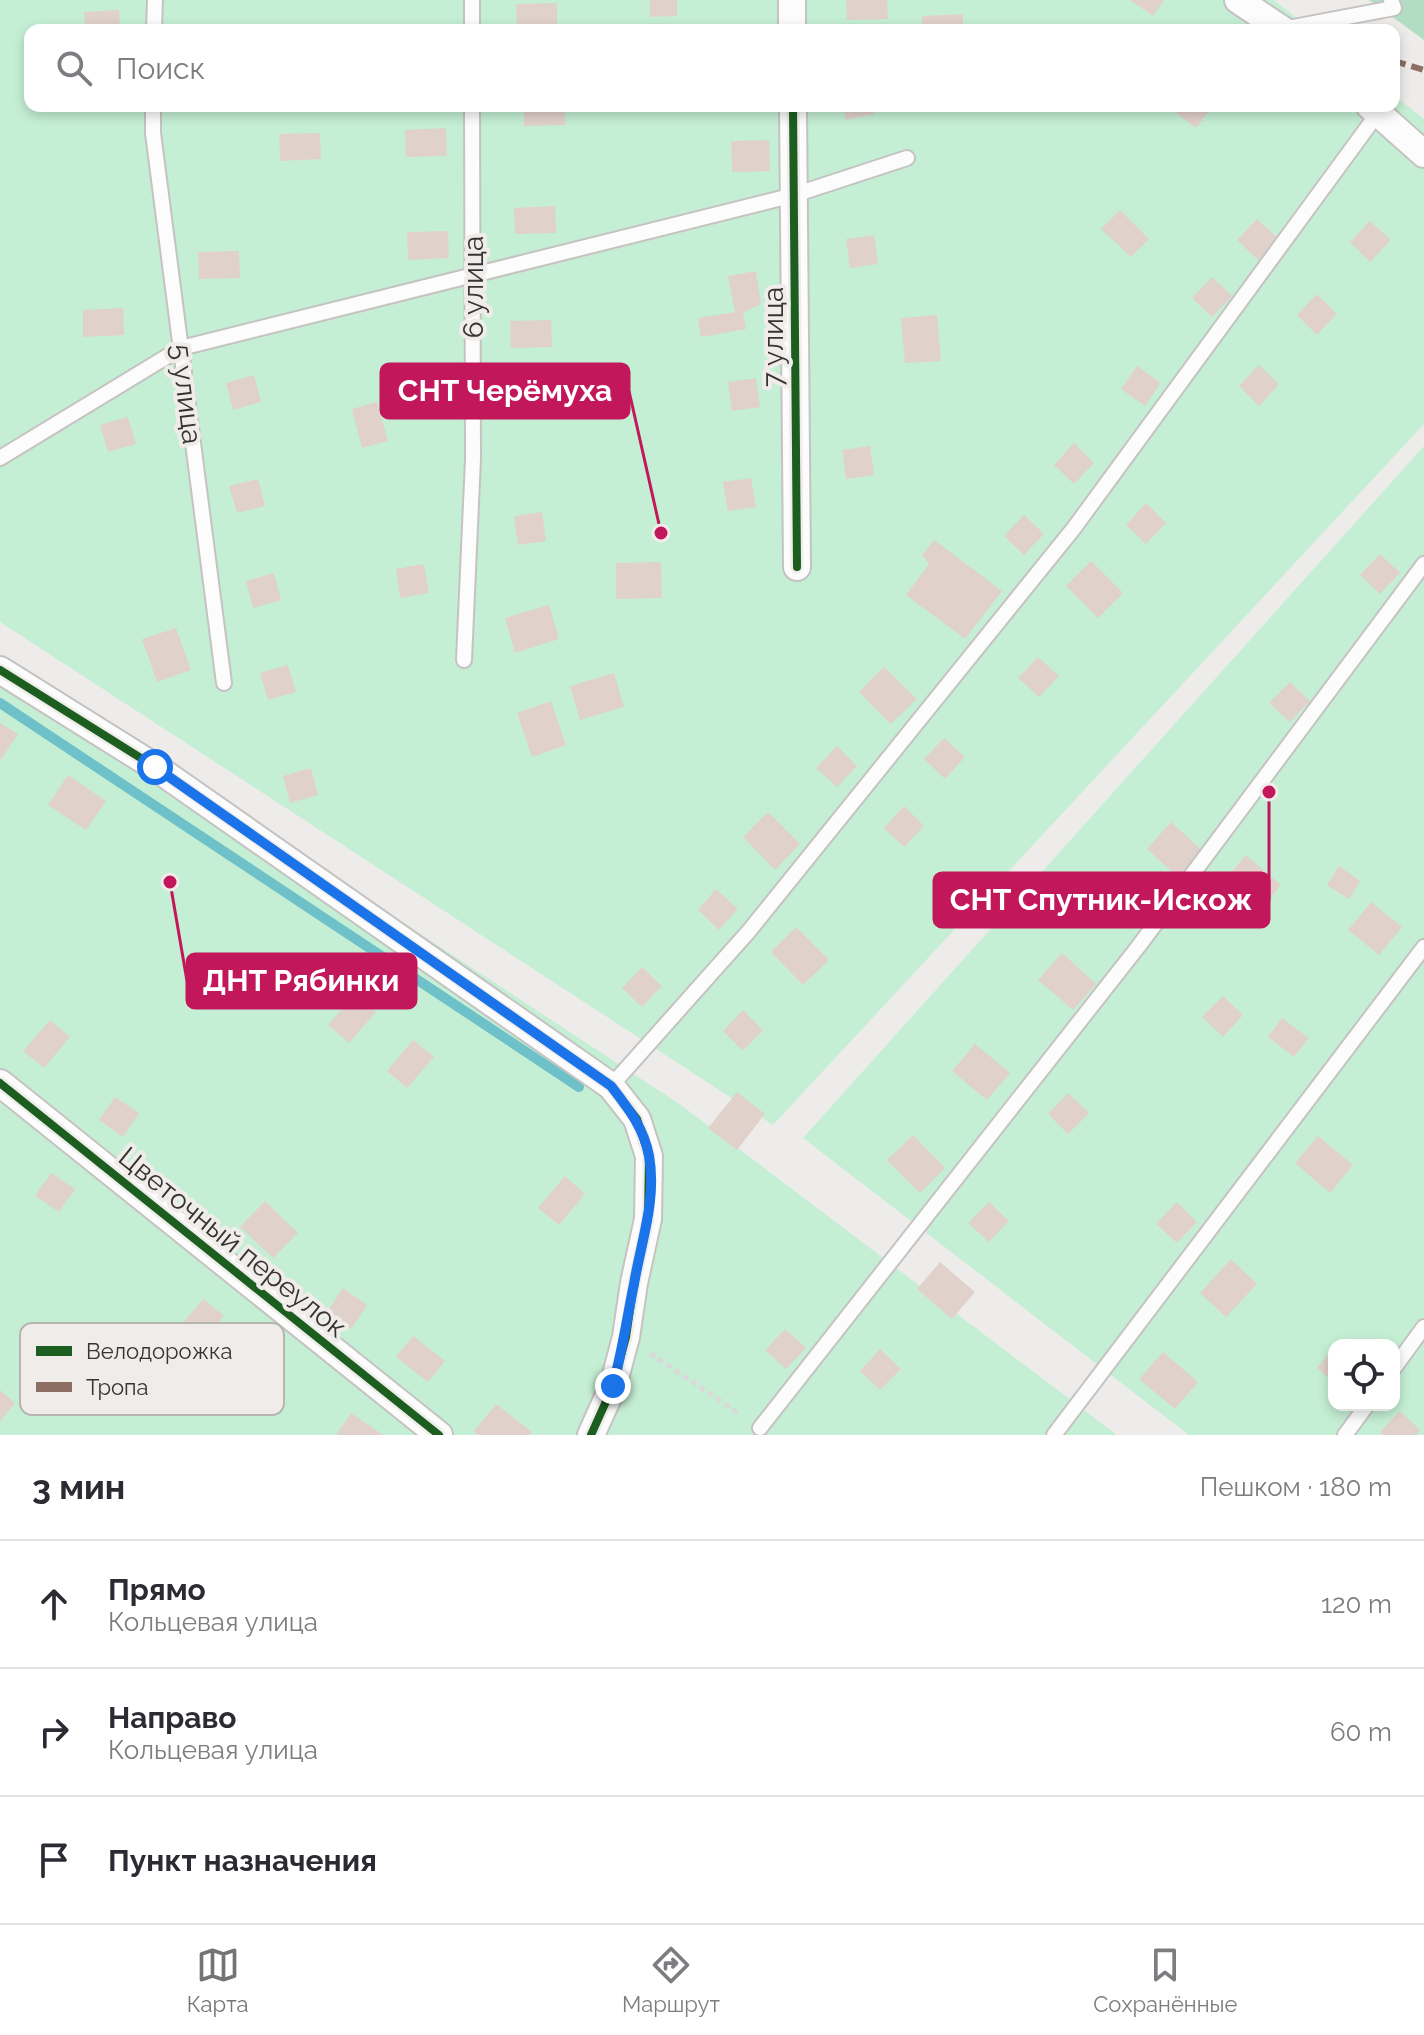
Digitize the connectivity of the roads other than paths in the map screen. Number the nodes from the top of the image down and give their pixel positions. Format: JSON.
{"nodes":[{"id":1,"x":155,"y":0,"type":"edge"},
{"id":2,"x":472,"y":0,"type":"edge"},
{"id":3,"x":792,"y":0,"type":"edge"},
{"id":4,"x":1238,"y":0,"type":"edge"},
{"id":5,"x":1391,"y":0,"type":"edge"},
{"id":6,"x":154,"y":24,"type":"edge"},
{"id":7,"x":472,"y":24,"type":"edge"},
{"id":8,"x":792,"y":24,"type":"edge"},
{"id":9,"x":1274,"y":24,"type":"edge"},
{"id":10,"x":1313,"y":24,"type":"edge"},
{"id":11,"x":153,"y":112,"type":"edge"},
{"id":12,"x":472,"y":112,"type":"edge"},
{"id":13,"x":793,"y":112,"type":"edge"},
{"id":14,"x":1373,"y":112,"type":"edge"},
{"id":15,"x":1376,"y":112,"type":"edge"},
{"id":16,"x":1424,"y":154,"type":"edge"},
{"id":17,"x":907,"y":158,"type":"dead end"},
{"id":18,"x":794,"y":195,"type":"junction"},
{"id":19,"x":473,"y":277,"type":"junction"},
{"id":20,"x":181,"y":348,"type":"junction"},
{"id":21,"x":0,"y":458,"type":"edge"},
{"id":22,"x":1424,"y":564,"type":"edge"},
{"id":23,"x":797,"y":567,"type":"dead end"},
{"id":24,"x":464,"y":660,"type":"dead end"},
{"id":25,"x":0,"y":670,"type":"edge"},
{"id":26,"x":224,"y":683,"type":"dead end"},
{"id":27,"x":1424,"y":947,"type":"edge"},
{"id":28,"x":0,"y":1083,"type":"edge"},
{"id":29,"x":611,"y":1086,"type":"junction"},
{"id":30,"x":1424,"y":1327,"type":"edge"},
{"id":31,"x":1400,"y":1360,"type":"edge"},
{"id":32,"x":1363,"y":1411,"type":"edge"},
{"id":33,"x":760,"y":1428,"type":"road end"},
{"id":34,"x":439,"y":1435,"type":"edge"},
{"id":35,"x":591,"y":1435,"type":"edge"},
{"id":36,"x":1054,"y":1435,"type":"edge"},
{"id":37,"x":1345,"y":1435,"type":"edge"}],
"edges":[{"from":1,"to":6,"type":"lane"},
{"from":2,"to":7,"type":"lane"},
{"from":3,"to":8,"type":"street"},
{"from":4,"to":9,"type":"street"},
{"from":5,"to":10,"type":"lane"},
{"from":11,"to":20,"type":"lane","name":"5 улица"},
{"from":12,"to":19,"type":"lane","name":"6 улица"},
{"from":13,"to":18,"type":"street","name":"7 улица"},
{"from":14,"to":29,"type":"lane"},
{"from":15,"to":16,"type":"street"},
{"from":17,"to":18,"type":"lane"},
{"from":18,"to":19,"type":"lane"},
{"from":18,"to":23,"type":"street","name":"7 улица"},
{"from":19,"to":20,"type":"lane"},
{"from":19,"to":24,"type":"lane","name":"6 улица"},
{"from":20,"to":21,"type":"lane"},
{"from":20,"to":26,"type":"lane","name":"5 улица"},
{"from":22,"to":33,"type":"lane"},
{"from":25,"to":29,"type":"street"},
{"from":27,"to":36,"type":"lane"},
{"from":28,"to":34,"type":"street","name":"Цветочный переулок"},
{"from":29,"to":35,"type":"street"},
{"from":30,"to":31,"type":"lane"},
{"from":32,"to":37,"type":"lane"}]}
